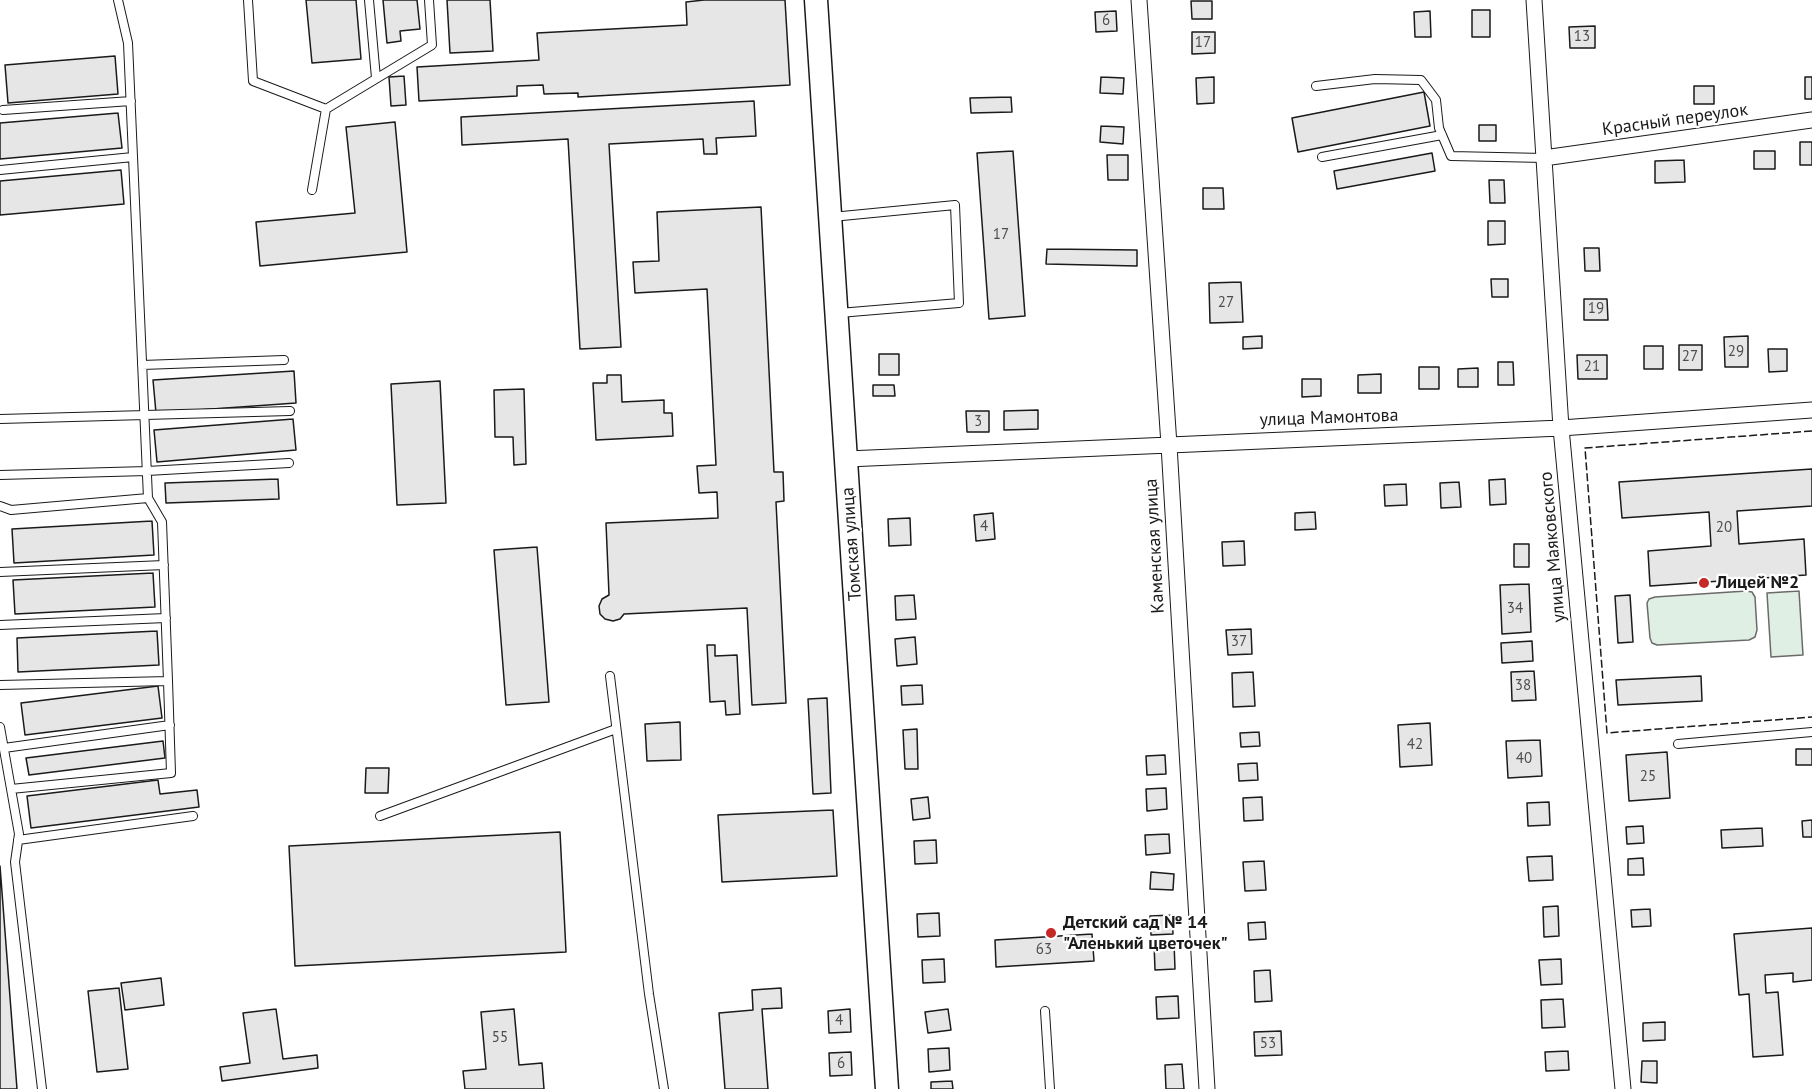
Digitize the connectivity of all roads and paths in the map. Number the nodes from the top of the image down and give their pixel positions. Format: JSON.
{"nodes":[{"id":1,"x":118,"y":0,"type":"edge"},
{"id":2,"x":248,"y":0,"type":"edge"},
{"id":3,"x":369,"y":0,"type":"edge"},
{"id":4,"x":429,"y":0,"type":"edge"},
{"id":5,"x":816,"y":0,"type":"edge"},
{"id":6,"x":1139,"y":0,"type":"edge"},
{"id":7,"x":1534,"y":0,"type":"edge"},
{"id":8,"x":376,"y":78,"type":"junction"},
{"id":9,"x":1316,"y":86,"type":"dead end"},
{"id":10,"x":130,"y":100,"type":"junction"},
{"id":11,"x":326,"y":109,"type":"junction"},
{"id":12,"x":3,"y":110,"type":"dead end"},
{"id":13,"x":1812,"y":120,"type":"edge"},
{"id":14,"x":1442,"y":135,"type":"junction"},
{"id":15,"x":133,"y":157,"type":"junction"},
{"id":16,"x":1322,"y":158,"type":"dead end"},
{"id":17,"x":1544,"y":158,"type":"junction"},
{"id":18,"x":0,"y":170,"type":"edge"},
{"id":19,"x":312,"y":190,"type":"dead end"},
{"id":20,"x":830,"y":217,"type":"junction"},
{"id":21,"x":837,"y":313,"type":"junction"},
{"id":22,"x":284,"y":360,"type":"dead end"},
{"id":23,"x":142,"y":365,"type":"junction"},
{"id":24,"x":1812,"y":410,"type":"edge"},
{"id":25,"x":290,"y":411,"type":"dead end"},
{"id":26,"x":144,"y":414,"type":"junction"},
{"id":27,"x":0,"y":419,"type":"edge"},
{"id":28,"x":1561,"y":428,"type":"junction"},
{"id":29,"x":1169,"y":444,"type":"junction"},
{"id":30,"x":847,"y":459,"type":"junction"},
{"id":31,"x":289,"y":463,"type":"dead end"},
{"id":32,"x":147,"y":471,"type":"junction"},
{"id":33,"x":0,"y":475,"type":"edge"},
{"id":34,"x":148,"y":498,"type":"junction"},
{"id":35,"x":0,"y":506,"type":"edge"},
{"id":36,"x":164,"y":566,"type":"junction"},
{"id":37,"x":0,"y":572,"type":"edge"},
{"id":38,"x":166,"y":618,"type":"junction"},
{"id":39,"x":0,"y":625,"type":"edge"},
{"id":40,"x":610,"y":676,"type":"dead end"},
{"id":41,"x":168,"y":681,"type":"junction"},
{"id":42,"x":0,"y":685,"type":"edge"},
{"id":43,"x":170,"y":725,"type":"junction"},
{"id":44,"x":0,"y":727,"type":"edge"},
{"id":45,"x":616,"y":729,"type":"junction"},
{"id":46,"x":1812,"y":732,"type":"edge"},
{"id":47,"x":1678,"y":744,"type":"dead end"},
{"id":48,"x":4,"y":748,"type":"junction"},
{"id":49,"x":11,"y":789,"type":"junction"},
{"id":50,"x":193,"y":816,"type":"dead end"},
{"id":51,"x":380,"y":816,"type":"dead end"},
{"id":52,"x":18,"y":840,"type":"junction"},
{"id":53,"x":1045,"y":1011,"type":"dead end"},
{"id":54,"x":42,"y":1089,"type":"edge"},
{"id":55,"x":664,"y":1089,"type":"edge"},
{"id":56,"x":887,"y":1089,"type":"edge"},
{"id":57,"x":1050,"y":1089,"type":"edge"},
{"id":58,"x":1207,"y":1089,"type":"edge"},
{"id":59,"x":1623,"y":1089,"type":"edge"}],
"edges":[{"from":1,"to":10,"type":"lane"},
{"from":2,"to":11,"type":"lane"},
{"from":3,"to":8,"type":"lane"},
{"from":4,"to":8,"type":"lane"},
{"from":5,"to":20,"type":"main road","name":"Томская улица"},
{"from":6,"to":29,"type":"street","name":"Каменская улица"},
{"from":7,"to":17,"type":"street","name":"улица Маяковского"},
{"from":8,"to":11,"type":"lane"},
{"from":9,"to":14,"type":"lane"},
{"from":10,"to":12,"type":"lane"},
{"from":10,"to":15,"type":"lane"},
{"from":11,"to":19,"type":"lane"},
{"from":13,"to":17,"type":"street","name":"Красный переулок"},
{"from":14,"to":16,"type":"lane"},
{"from":14,"to":17,"type":"lane"},
{"from":15,"to":18,"type":"lane"},
{"from":15,"to":23,"type":"lane"},
{"from":17,"to":28,"type":"street","name":"улица Маяковского"},
{"from":20,"to":21,"type":"main road","name":"Томская улица"},
{"from":20,"to":21,"type":"lane"},
{"from":21,"to":30,"type":"main road","name":"Томская улица"},
{"from":22,"to":23,"type":"lane"},
{"from":23,"to":26,"type":"lane"},
{"from":24,"to":28,"type":"street","name":"улица Мамонтова"},
{"from":25,"to":26,"type":"lane"},
{"from":26,"to":27,"type":"lane"},
{"from":26,"to":32,"type":"lane"},
{"from":28,"to":29,"type":"street","name":"улица Мамонтова"},
{"from":28,"to":59,"type":"street","name":"улица Маяковского"},
{"from":29,"to":30,"type":"street","name":"улица Мамонтова"},
{"from":29,"to":58,"type":"street","name":"Каменская улица"},
{"from":30,"to":56,"type":"main road","name":"Томская улица"},
{"from":31,"to":32,"type":"lane"},
{"from":32,"to":33,"type":"lane"},
{"from":32,"to":34,"type":"lane"},
{"from":34,"to":35,"type":"lane"},
{"from":34,"to":36,"type":"lane"},
{"from":36,"to":37,"type":"lane"},
{"from":36,"to":38,"type":"lane"},
{"from":38,"to":39,"type":"lane"},
{"from":38,"to":41,"type":"lane"},
{"from":40,"to":45,"type":"lane"},
{"from":41,"to":42,"type":"lane"},
{"from":41,"to":43,"type":"lane"},
{"from":43,"to":48,"type":"lane"},
{"from":43,"to":49,"type":"lane"},
{"from":44,"to":48,"type":"lane"},
{"from":45,"to":51,"type":"lane"},
{"from":45,"to":55,"type":"lane"},
{"from":46,"to":47,"type":"lane"},
{"from":48,"to":49,"type":"lane"},
{"from":49,"to":52,"type":"lane"},
{"from":50,"to":52,"type":"lane"},
{"from":52,"to":54,"type":"lane"},
{"from":53,"to":57,"type":"lane"}]}
